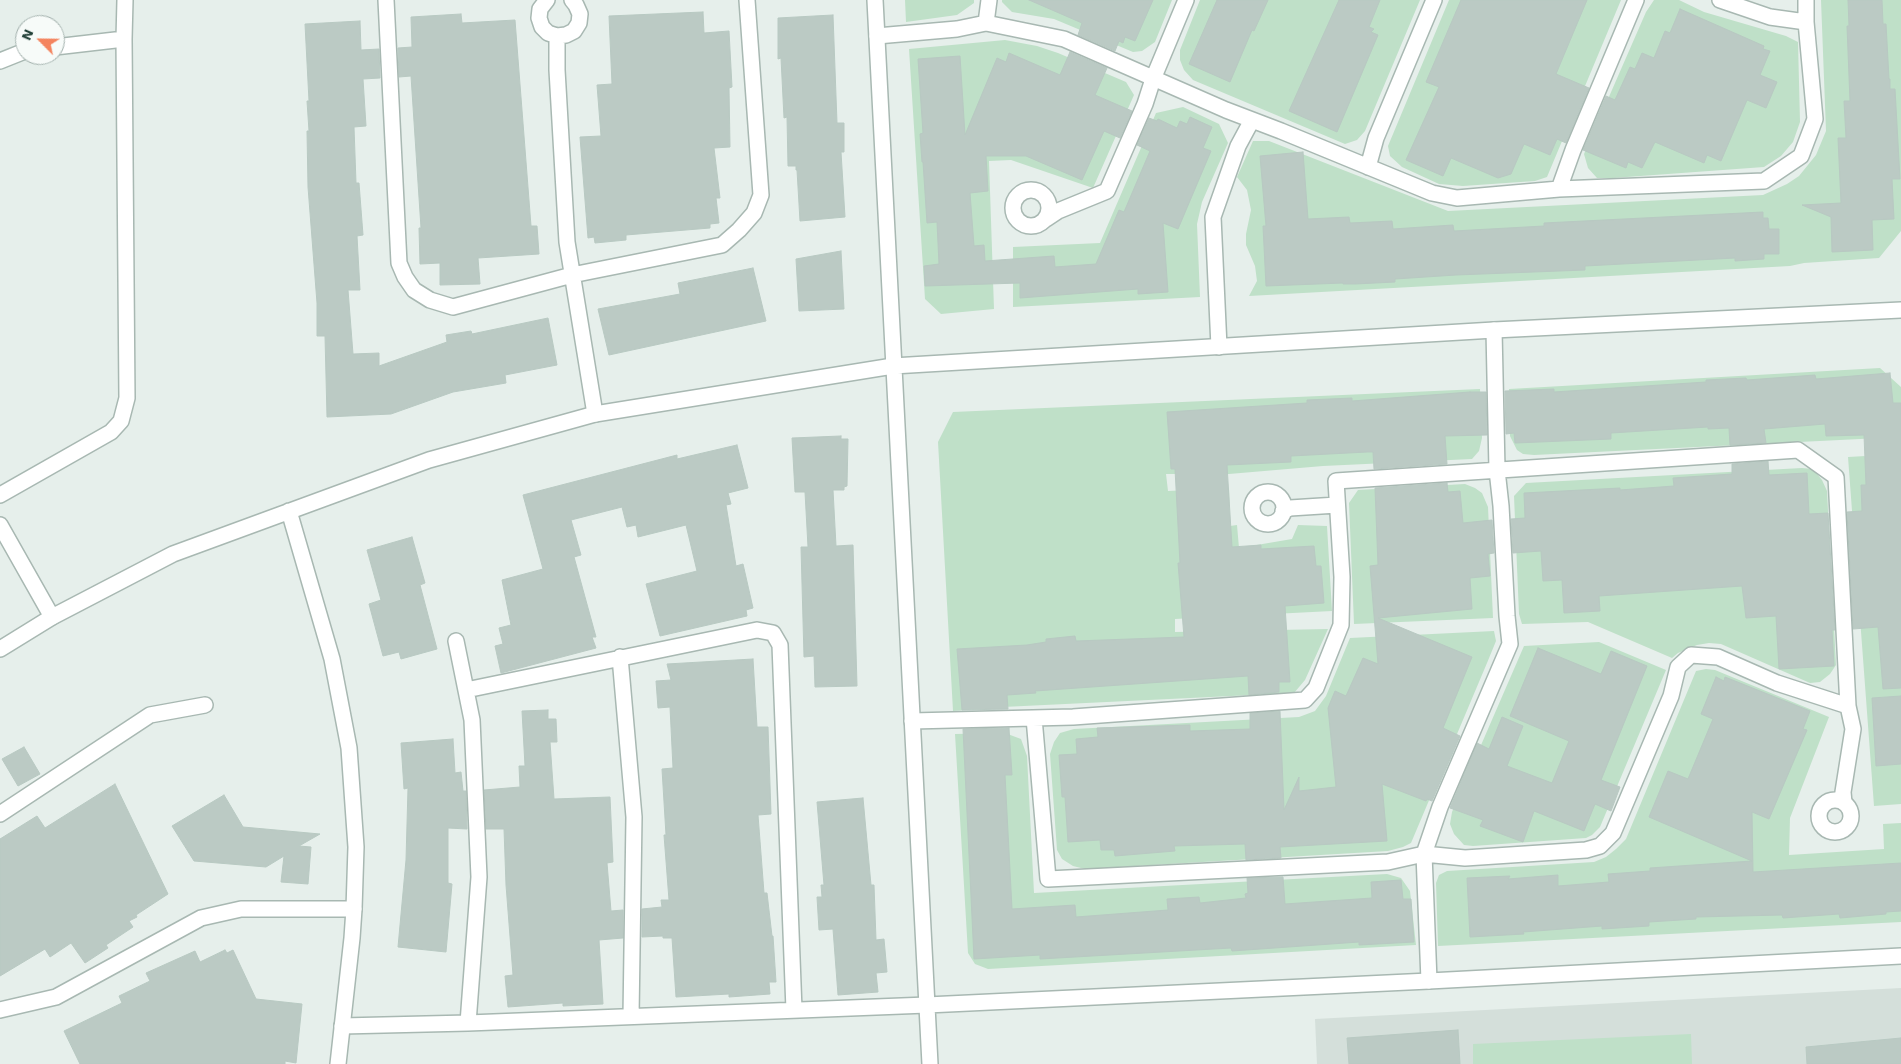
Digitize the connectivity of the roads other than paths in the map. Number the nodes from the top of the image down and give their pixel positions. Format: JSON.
{"nodes":[{"id":1,"x":125,"y":0,"type":"edge"},
{"id":2,"x":386,"y":0,"type":"edge"},
{"id":3,"x":547,"y":0,"type":"edge"},
{"id":4,"x":572,"y":0,"type":"edge"},
{"id":5,"x":747,"y":0,"type":"edge"},
{"id":6,"x":875,"y":0,"type":"edge"},
{"id":7,"x":989,"y":0,"type":"edge"},
{"id":8,"x":1186,"y":0,"type":"edge"},
{"id":9,"x":1434,"y":0,"type":"edge"},
{"id":10,"x":1636,"y":0,"type":"edge"},
{"id":11,"x":1720,"y":0,"type":"edge"},
{"id":12,"x":1806,"y":0,"type":"edge"},
{"id":13,"x":1806,"y":22,"type":"junction"},
{"id":14,"x":986,"y":23,"type":"junction"},
{"id":15,"x":557,"y":36,"type":"junction"},
{"id":16,"x":877,"y":36,"type":"junction"},
{"id":17,"x":124,"y":40,"type":"junction"},
{"id":18,"x":65,"y":46,"type":"edge"},
{"id":19,"x":15,"y":55,"type":"edge"},
{"id":20,"x":0,"y":62,"type":"edge"},
{"id":21,"x":1153,"y":79,"type":"junction"},
{"id":22,"x":1252,"y":120,"type":"junction"},
{"id":23,"x":1368,"y":167,"type":"junction"},
{"id":24,"x":1560,"y":189,"type":"junction"},
{"id":25,"x":1046,"y":219,"type":"dead end"},
{"id":26,"x":572,"y":275,"type":"junction"},
{"id":27,"x":1901,"y":310,"type":"edge"},
{"id":28,"x":1494,"y":330,"type":"junction"},
{"id":29,"x":1219,"y":347,"type":"junction"},
{"id":30,"x":893,"y":366,"type":"junction"},
{"id":31,"x":595,"y":414,"type":"junction"},
{"id":32,"x":1497,"y":470,"type":"junction"},
{"id":33,"x":0,"y":495,"type":"edge"},
{"id":34,"x":1337,"y":505,"type":"junction"},
{"id":35,"x":290,"y":511,"type":"junction"},
{"id":36,"x":1283,"y":512,"type":"dead end"},
{"id":37,"x":0,"y":525,"type":"edge"},
{"id":38,"x":52,"y":618,"type":"junction"},
{"id":39,"x":456,"y":641,"type":"dead end"},
{"id":40,"x":0,"y":649,"type":"edge"},
{"id":41,"x":620,"y":657,"type":"junction"},
{"id":42,"x":466,"y":690,"type":"junction"},
{"id":43,"x":205,"y":705,"type":"dead end"},
{"id":44,"x":1848,"y":706,"type":"junction"},
{"id":45,"x":1034,"y":718,"type":"junction"},
{"id":46,"x":912,"y":721,"type":"junction"},
{"id":47,"x":1844,"y":802,"type":"dead end"},
{"id":48,"x":0,"y":814,"type":"edge"},
{"id":49,"x":1424,"y":854,"type":"junction"},
{"id":50,"x":354,"y":909,"type":"junction"},
{"id":51,"x":1901,"y":956,"type":"edge"},
{"id":52,"x":1429,"y":982,"type":"junction"},
{"id":53,"x":927,"y":1005,"type":"junction"},
{"id":54,"x":0,"y":1010,"type":"edge"},
{"id":55,"x":794,"y":1010,"type":"junction"},
{"id":56,"x":631,"y":1016,"type":"junction"},
{"id":57,"x":468,"y":1023,"type":"junction"},
{"id":58,"x":342,"y":1026,"type":"junction"},
{"id":59,"x":338,"y":1064,"type":"edge"},
{"id":60,"x":930,"y":1064,"type":"edge"}],
"edges":[{"from":1,"to":17,"type":"street"},
{"from":2,"to":26,"type":"street"},
{"from":3,"to":15,"type":"street"},
{"from":4,"to":15,"type":"street"},
{"from":5,"to":26,"type":"street"},
{"from":6,"to":16,"type":"street"},
{"from":7,"to":14,"type":"street"},
{"from":8,"to":21,"type":"street"},
{"from":9,"to":23,"type":"street"},
{"from":10,"to":24,"type":"street"},
{"from":11,"to":13,"type":"street"},
{"from":12,"to":13,"type":"street"},
{"from":13,"to":24,"type":"street"},
{"from":14,"to":16,"type":"street"},
{"from":14,"to":21,"type":"street"},
{"from":15,"to":26,"type":"street"},
{"from":16,"to":30,"type":"street"},
{"from":17,"to":18,"type":"street"},
{"from":17,"to":33,"type":"street"},
{"from":19,"to":20,"type":"street"},
{"from":21,"to":22,"type":"street"},
{"from":21,"to":25,"type":"street"},
{"from":22,"to":23,"type":"street"},
{"from":22,"to":29,"type":"street"},
{"from":23,"to":24,"type":"street"},
{"from":26,"to":31,"type":"street"},
{"from":27,"to":28,"type":"street"},
{"from":28,"to":29,"type":"street"},
{"from":28,"to":32,"type":"street"},
{"from":29,"to":30,"type":"street"},
{"from":30,"to":31,"type":"street"},
{"from":30,"to":46,"type":"street"},
{"from":31,"to":35,"type":"street"},
{"from":32,"to":34,"type":"street"},
{"from":32,"to":44,"type":"street"},
{"from":32,"to":49,"type":"street"},
{"from":34,"to":36,"type":"street"},
{"from":34,"to":45,"type":"street"},
{"from":35,"to":38,"type":"street"},
{"from":35,"to":50,"type":"street"},
{"from":37,"to":38,"type":"street"},
{"from":38,"to":40,"type":"street"},
{"from":39,"to":42,"type":"street"},
{"from":41,"to":42,"type":"street"},
{"from":41,"to":55,"type":"street"},
{"from":41,"to":56,"type":"street"},
{"from":42,"to":57,"type":"street"},
{"from":43,"to":48,"type":"street"},
{"from":44,"to":47,"type":"street"},
{"from":44,"to":49,"type":"street"},
{"from":45,"to":46,"type":"street"},
{"from":45,"to":49,"type":"street"},
{"from":46,"to":53,"type":"street"},
{"from":49,"to":52,"type":"street"},
{"from":50,"to":54,"type":"street"},
{"from":50,"to":58,"type":"street"},
{"from":51,"to":52,"type":"street"},
{"from":52,"to":53,"type":"street"},
{"from":53,"to":55,"type":"street"},
{"from":53,"to":60,"type":"street"},
{"from":55,"to":56,"type":"street"},
{"from":56,"to":57,"type":"street"},
{"from":57,"to":58,"type":"street"},
{"from":58,"to":59,"type":"street"}]}
